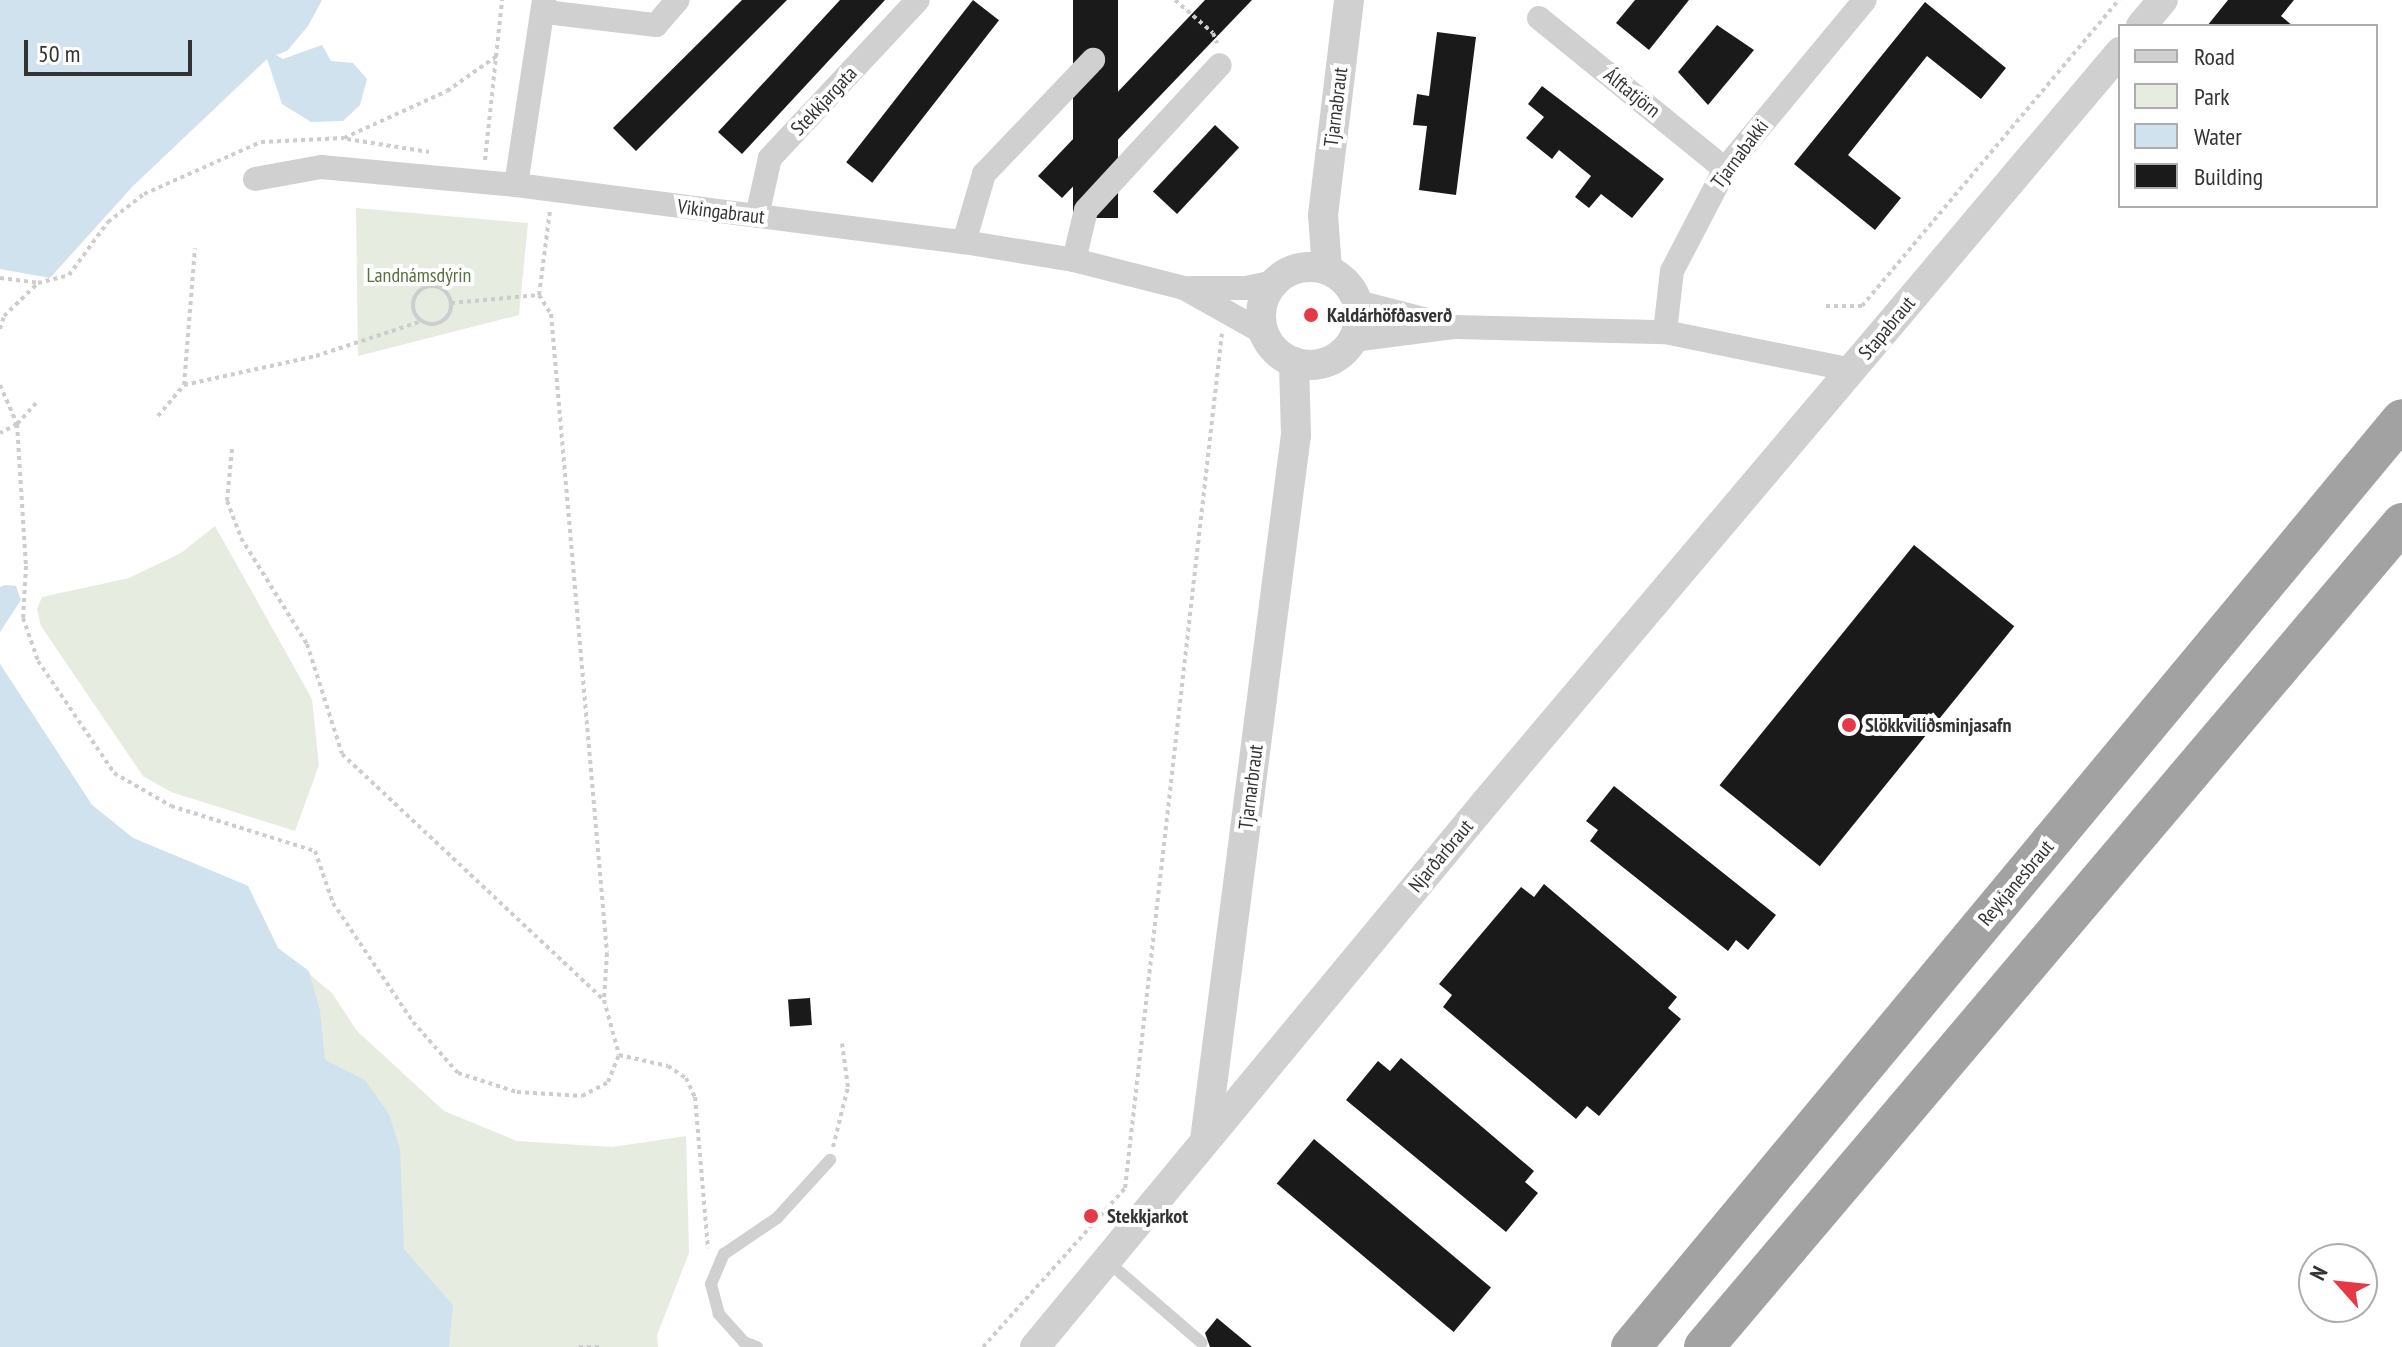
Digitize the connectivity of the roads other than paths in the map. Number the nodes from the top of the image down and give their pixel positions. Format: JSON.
{"nodes":[{"id":1,"x":678,"y":0,"type":"edge"},
{"id":2,"x":918,"y":0,"type":"edge"},
{"id":3,"x":1349,"y":0,"type":"edge"},
{"id":4,"x":1865,"y":0,"type":"edge"},
{"id":5,"x":2163,"y":0,"type":"edge"},
{"id":6,"x":544,"y":6,"type":"edge"},
{"id":7,"x":1539,"y":18,"type":"dead end"},
{"id":8,"x":2143,"y":24,"type":"edge"},
{"id":9,"x":2118,"y":54,"type":"edge"},
{"id":10,"x":1093,"y":60,"type":"dead end"},
{"id":11,"x":1220,"y":65,"type":"road end"},
{"id":12,"x":1725,"y":169,"type":"junction"},
{"id":13,"x":517,"y":176,"type":"junction"},
{"id":14,"x":255,"y":179,"type":"dead end"},
{"id":15,"x":1323,"y":215,"type":"junction"},
{"id":16,"x":757,"y":216,"type":"junction"},
{"id":17,"x":964,"y":242,"type":"junction"},
{"id":18,"x":1074,"y":260,"type":"junction"},
{"id":19,"x":1327,"y":269,"type":"junction"},
{"id":20,"x":1286,"y":275,"type":"junction"},
{"id":21,"x":1184,"y":288,"type":"junction"},
{"id":22,"x":1358,"y":302,"type":"junction"},
{"id":23,"x":1453,"y":327,"type":"junction"},
{"id":24,"x":1665,"y":332,"type":"junction"},
{"id":25,"x":1264,"y":333,"type":"junction"},
{"id":26,"x":1353,"y":340,"type":"junction"},
{"id":27,"x":1308,"y":363,"type":"junction"},
{"id":28,"x":1852,"y":370,"type":"junction"},
{"id":29,"x":2402,"y":419,"type":"edge"},
{"id":30,"x":2402,"y":523,"type":"edge"},
{"id":31,"x":1205,"y":1140,"type":"junction"},
{"id":32,"x":830,"y":1160,"type":"road end"},
{"id":33,"x":1106,"y":1260,"type":"junction"},
{"id":34,"x":1202,"y":1343,"type":"dead end"},
{"id":35,"x":1044,"y":1344,"type":"edge"},
{"id":36,"x":757,"y":1347,"type":"edge"},
{"id":37,"x":1631,"y":1347,"type":"edge"},
{"id":38,"x":1704,"y":1347,"type":"edge"}],
"edges":[{"from":1,"to":6,"type":"street"},
{"from":2,"to":16,"type":"street","name":"Stekkjargata"},
{"from":3,"to":15,"type":"street","name":"Tjarnabraut"},
{"from":4,"to":12,"type":"street","name":"Tjarnabakki"},
{"from":5,"to":8,"type":"street"},
{"from":6,"to":13,"type":"street"},
{"from":7,"to":12,"type":"street","name":"Álftatjörn"},
{"from":9,"to":28,"type":"street","name":"Stapabraut"},
{"from":10,"to":17,"type":"street"},
{"from":11,"to":18,"type":"street"},
{"from":12,"to":24,"type":"street","name":"Tjarnabakki"},
{"from":13,"to":14,"type":"street","name":"Vikingabraut"},
{"from":13,"to":16,"type":"street","name":"Vikingabraut"},
{"from":15,"to":19,"type":"street","name":"Tjarnabraut"},
{"from":15,"to":20,"type":"street","name":"Tjarnabraut"},
{"from":16,"to":17,"type":"street","name":"Vikingabraut"},
{"from":17,"to":18,"type":"street","name":"Vikingabraut"},
{"from":18,"to":21,"type":"street","name":"Vikingabraut"},
{"from":19,"to":20,"type":"street"},
{"from":19,"to":22,"type":"street"},
{"from":20,"to":21,"type":"street","name":"Vikingabraut"},
{"from":20,"to":25,"type":"street"},
{"from":21,"to":25,"type":"street","name":"Vikingabraut"},
{"from":22,"to":23,"type":"street","name":"Stapabraut"},
{"from":22,"to":26,"type":"street"},
{"from":23,"to":24,"type":"street","name":"Stapabraut"},
{"from":23,"to":26,"type":"street","name":"Stapabraut"},
{"from":24,"to":28,"type":"street","name":"Stapabraut"},
{"from":25,"to":27,"type":"street"},
{"from":26,"to":27,"type":"street"},
{"from":27,"to":31,"type":"street","name":"Tjarnarbraut"},
{"from":28,"to":31,"type":"street","name":"Njarðarbraut"},
{"from":29,"to":37,"type":"highway","name":"Reykjanesbraut"},
{"from":30,"to":38,"type":"highway"},
{"from":31,"to":33,"type":"street","name":"Njarðarbraut"},
{"from":32,"to":36,"type":"lane"},
{"from":33,"to":34,"type":"lane"},
{"from":33,"to":35,"type":"street","name":"Njarðarbraut"}]}
